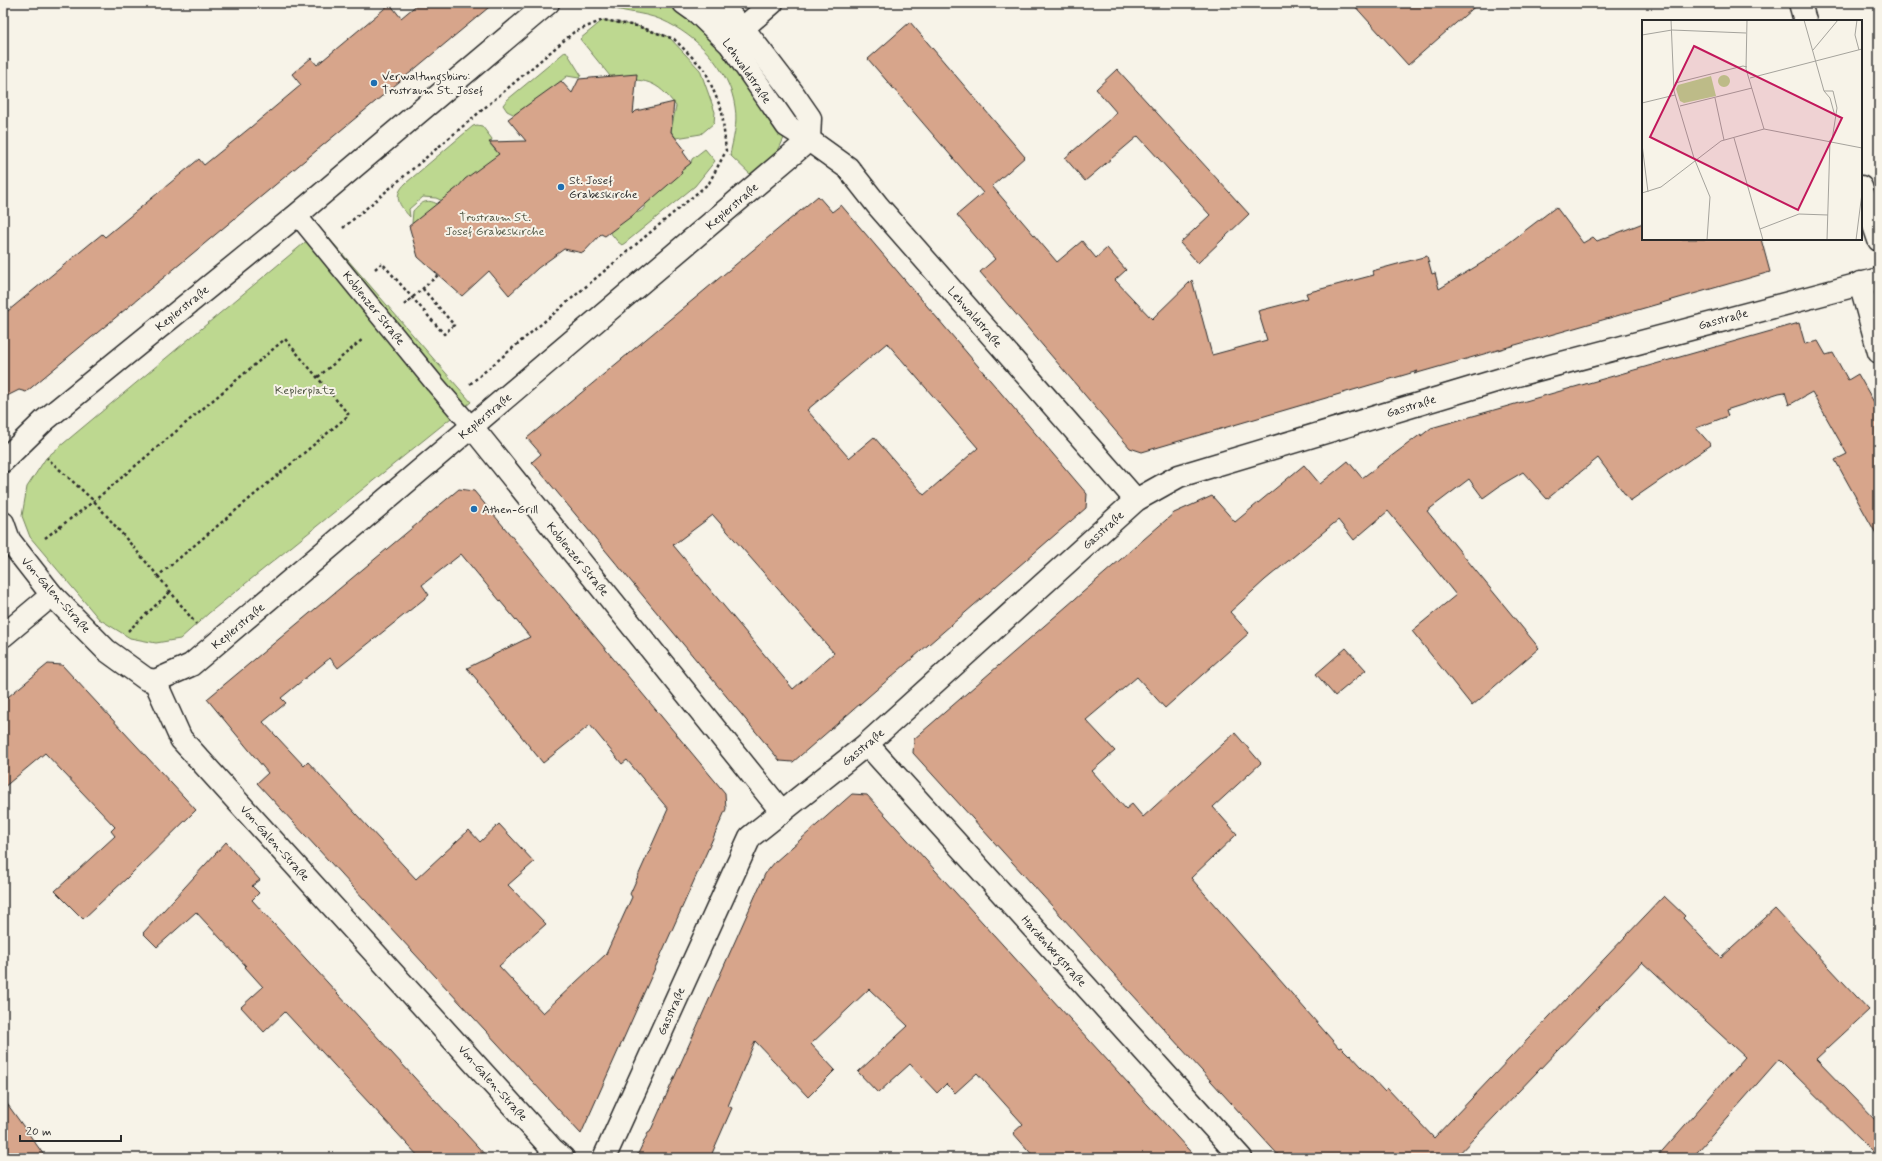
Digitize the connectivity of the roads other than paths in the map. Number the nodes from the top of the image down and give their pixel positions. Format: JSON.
{"nodes":[{"id":1,"x":548,"y":3,"type":"edge"},
{"id":2,"x":684,"y":3,"type":"edge"},
{"id":3,"x":718,"y":3,"type":"edge"},
{"id":4,"x":772,"y":3,"type":"edge"},
{"id":5,"x":737,"y":36,"type":"junction"},
{"id":6,"x":809,"y":140,"type":"junction"},
{"id":7,"x":1862,"y":190,"type":"edge"},
{"id":8,"x":297,"y":215,"type":"junction"},
{"id":9,"x":1879,"y":240,"type":"edge"},
{"id":10,"x":1869,"y":281,"type":"edge"},
{"id":11,"x":1879,"y":352,"type":"edge"},
{"id":12,"x":472,"y":427,"type":"junction"},
{"id":13,"x":3,"y":461,"type":"edge"},
{"id":14,"x":1136,"y":500,"type":"junction"},
{"id":15,"x":3,"y":523,"type":"edge"},
{"id":16,"x":52,"y":595,"type":"junction"},
{"id":17,"x":3,"y":636,"type":"edge"},
{"id":18,"x":155,"y":681,"type":"junction"},
{"id":19,"x":867,"y":744,"type":"junction"},
{"id":20,"x":782,"y":812,"type":"junction"},
{"id":21,"x":563,"y":1158,"type":"edge"},
{"id":22,"x":604,"y":1158,"type":"edge"},
{"id":23,"x":1241,"y":1158,"type":"edge"}],
"edges":[{"from":1,"to":8,"type":"street","name":"Keplerstraße"},
{"from":2,"to":5,"type":"street","name":"Lehwaldstraße"},
{"from":3,"to":5,"type":"street","name":"Lehwaldstraße"},
{"from":4,"to":5,"type":"street"},
{"from":5,"to":6,"type":"street","name":"Lehwaldstraße"},
{"from":6,"to":12,"type":"street","name":"Keplerstraße"},
{"from":6,"to":14,"type":"street","name":"Lehwaldstraße"},
{"from":7,"to":9,"type":"street"},
{"from":8,"to":12,"type":"lane","name":"Koblenzer Straße"},
{"from":8,"to":13,"type":"street","name":"Keplerstraße"},
{"from":10,"to":11,"type":"street"},
{"from":10,"to":14,"type":"street","name":"Gasstraße"},
{"from":12,"to":18,"type":"street","name":"Keplerstraße"},
{"from":12,"to":20,"type":"street","name":"Koblenzer Straße"},
{"from":14,"to":19,"type":"street","name":"Gasstraße"},
{"from":15,"to":16,"type":"street","name":"Von-Galen-Straße"},
{"from":16,"to":17,"type":"street"},
{"from":16,"to":18,"type":"street","name":"Von-Galen-Straße"},
{"from":18,"to":21,"type":"street","name":"Von-Galen-Straße"},
{"from":19,"to":20,"type":"street","name":"Gasstraße"},
{"from":19,"to":23,"type":"street","name":"Hardenbergstraße"},
{"from":20,"to":22,"type":"street","name":"Gasstraße"}]}
